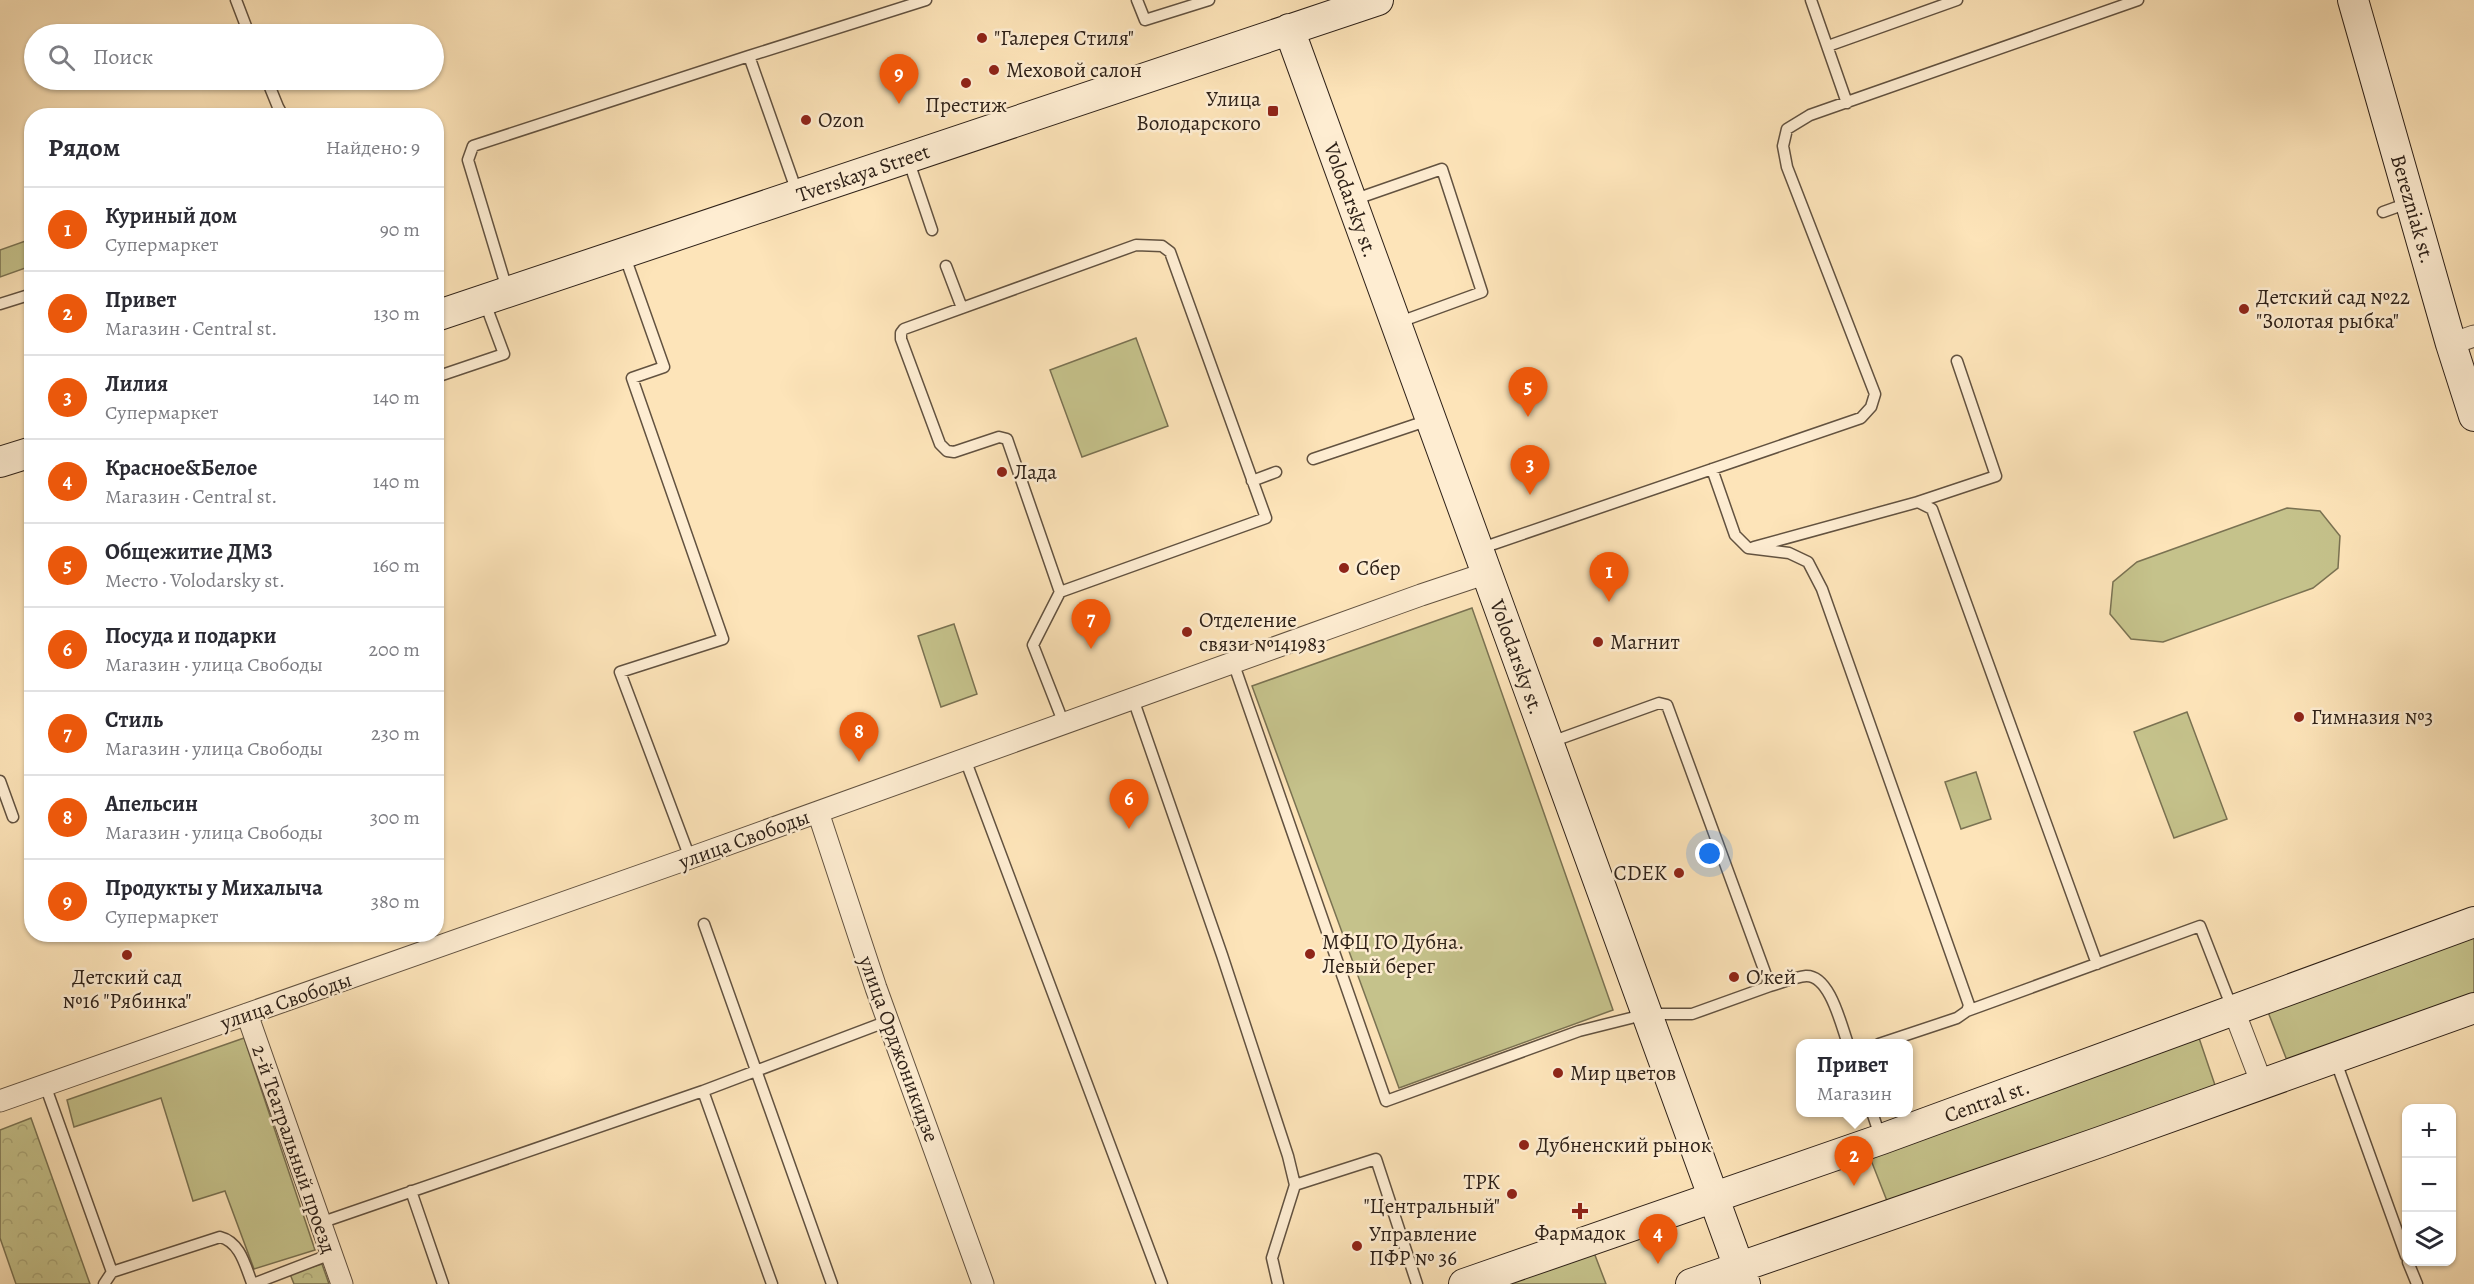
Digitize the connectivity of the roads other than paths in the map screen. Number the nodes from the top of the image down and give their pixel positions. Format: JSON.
{"nodes":[{"id":1,"x":236,"y":0,"type":"edge"},
{"id":2,"x":926,"y":0,"type":"edge"},
{"id":3,"x":1137,"y":0,"type":"edge"},
{"id":4,"x":1209,"y":0,"type":"edge"},
{"id":5,"x":1378,"y":0,"type":"edge"},
{"id":6,"x":1811,"y":0,"type":"edge"},
{"id":7,"x":1957,"y":0,"type":"edge"},
{"id":8,"x":2138,"y":0,"type":"edge"},
{"id":9,"x":2353,"y":0,"type":"edge"},
{"id":10,"x":245,"y":24,"type":"edge"},
{"id":11,"x":1289,"y":29,"type":"junction"},
{"id":12,"x":1828,"y":46,"type":"junction"},
{"id":13,"x":749,"y":56,"type":"junction"},
{"id":14,"x":271,"y":90,"type":"edge"},
{"id":15,"x":1847,"y":103,"type":"junction"},
{"id":16,"x":279,"y":108,"type":"edge"},
{"id":17,"x":907,"y":159,"type":"junction"},
{"id":18,"x":798,"y":195,"type":"junction"},
{"id":19,"x":1352,"y":201,"type":"junction"},
{"id":20,"x":2411,"y":202,"type":"junction"},
{"id":21,"x":2383,"y":212,"type":"dead end"},
{"id":22,"x":932,"y":230,"type":"dead end"},
{"id":23,"x":624,"y":254,"type":"junction"},
{"id":24,"x":946,"y":266,"type":"dead end"},
{"id":25,"x":24,"y":296,"type":"edge"},
{"id":26,"x":496,"y":296,"type":"junction"},
{"id":27,"x":0,"y":304,"type":"edge"},
{"id":28,"x":962,"y":308,"type":"junction"},
{"id":29,"x":444,"y":313,"type":"edge"},
{"id":30,"x":1396,"y":324,"type":"junction"},
{"id":31,"x":2462,"y":340,"type":"edge"},
{"id":32,"x":1957,"y":361,"type":"dead end"},
{"id":33,"x":444,"y":374,"type":"edge"},
{"id":34,"x":2474,"y":417,"type":"edge"},
{"id":35,"x":1431,"y":419,"type":"junction"},
{"id":36,"x":24,"y":454,"type":"edge"},
{"id":37,"x":1313,"y":459,"type":"dead end"},
{"id":38,"x":0,"y":462,"type":"edge"},
{"id":39,"x":1712,"y":469,"type":"junction"},
{"id":40,"x":1276,"y":472,"type":"dead end"},
{"id":41,"x":1252,"y":481,"type":"junction"},
{"id":42,"x":1918,"y":502,"type":"junction"},
{"id":43,"x":1748,"y":548,"type":"junction"},
{"id":44,"x":1483,"y":561,"type":"junction"},
{"id":45,"x":1060,"y":592,"type":"junction"},
{"id":46,"x":1233,"y":662,"type":"junction"},
{"id":47,"x":1133,"y":699,"type":"junction"},
{"id":48,"x":1064,"y":724,"type":"junction"},
{"id":49,"x":1548,"y":743,"type":"junction"},
{"id":50,"x":965,"y":759,"type":"junction"},
{"id":51,"x":0,"y":782,"type":"edge"},
{"id":52,"x":818,"y":812,"type":"junction"},
{"id":53,"x":13,"y":817,"type":"dead end"},
{"id":54,"x":690,"y":858,"type":"junction"},
{"id":55,"x":2474,"y":922,"type":"edge"},
{"id":56,"x":704,"y":924,"type":"dead end"},
{"id":57,"x":2097,"y":964,"type":"junction"},
{"id":58,"x":1770,"y":987,"type":"junction"},
{"id":59,"x":2474,"y":1008,"type":"edge"},
{"id":60,"x":1967,"y":1011,"type":"junction"},
{"id":61,"x":2234,"y":1011,"type":"junction"},
{"id":62,"x":247,"y":1014,"type":"junction"},
{"id":63,"x":1647,"y":1014,"type":"junction"},
{"id":64,"x":888,"y":1021,"type":"junction"},
{"id":65,"x":1846,"y":1039,"type":"edge"},
{"id":66,"x":1894,"y":1039,"type":"edge"},
{"id":67,"x":2335,"y":1057,"type":"junction"},
{"id":68,"x":756,"y":1071,"type":"junction"},
{"id":69,"x":2262,"y":1084,"type":"junction"},
{"id":70,"x":45,"y":1085,"type":"junction"},
{"id":71,"x":703,"y":1091,"type":"junction"},
{"id":72,"x":0,"y":1101,"type":"edge"},
{"id":73,"x":1913,"y":1114,"type":"edge"},
{"id":74,"x":1905,"y":1117,"type":"edge"},
{"id":75,"x":1877,"y":1126,"type":"edge"},
{"id":76,"x":1295,"y":1185,"type":"junction"},
{"id":77,"x":411,"y":1191,"type":"junction"},
{"id":78,"x":1714,"y":1198,"type":"junction"},
{"id":79,"x":320,"y":1223,"type":"junction"},
{"id":80,"x":2402,"y":1245,"type":"edge"},
{"id":81,"x":331,"y":1254,"type":"junction"},
{"id":82,"x":2409,"y":1266,"type":"edge"},
{"id":83,"x":112,"y":1272,"type":"junction"},
{"id":84,"x":1742,"y":1276,"type":"edge"},
{"id":85,"x":252,"y":1283,"type":"edge"},
{"id":86,"x":104,"y":1284,"type":"edge"},
{"id":87,"x":342,"y":1284,"type":"edge"},
{"id":88,"x":443,"y":1284,"type":"edge"},
{"id":89,"x":772,"y":1284,"type":"edge"},
{"id":90,"x":832,"y":1284,"type":"edge"},
{"id":91,"x":983,"y":1284,"type":"edge"},
{"id":92,"x":1162,"y":1284,"type":"edge"},
{"id":93,"x":1278,"y":1284,"type":"edge"},
{"id":94,"x":1417,"y":1284,"type":"edge"},
{"id":95,"x":1464,"y":1284,"type":"edge"},
{"id":96,"x":1691,"y":1284,"type":"edge"},
{"id":97,"x":2416,"y":1284,"type":"edge"}],
"edges":[{"from":1,"to":10,"type":"lane"},
{"from":2,"to":13,"type":"lane"},
{"from":3,"to":4,"type":"lane"},
{"from":5,"to":11,"type":"street","name":"Tverskaya Street"},
{"from":6,"to":12,"type":"lane"},
{"from":7,"to":12,"type":"lane"},
{"from":8,"to":15,"type":"lane"},
{"from":9,"to":20,"type":"street","name":"Berezniak st."},
{"from":11,"to":17,"type":"street","name":"Tverskaya Street"},
{"from":11,"to":19,"type":"street","name":"Volodarsky st."},
{"from":12,"to":15,"type":"lane"},
{"from":13,"to":18,"type":"lane"},
{"from":13,"to":26,"type":"lane"},
{"from":14,"to":16,"type":"lane"},
{"from":15,"to":39,"type":"lane"},
{"from":17,"to":18,"type":"street","name":"Tverskaya Street"},
{"from":17,"to":22,"type":"lane"},
{"from":18,"to":23,"type":"street","name":"Tverskaya Street"},
{"from":19,"to":30,"type":"street","name":"Volodarsky st."},
{"from":19,"to":30,"type":"lane"},
{"from":20,"to":21,"type":"lane"},
{"from":20,"to":31,"type":"street","name":"Berezniak st."},
{"from":23,"to":26,"type":"street","name":"Tverskaya Street"},
{"from":23,"to":54,"type":"lane"},
{"from":24,"to":28,"type":"lane"},
{"from":25,"to":27,"type":"lane"},
{"from":26,"to":29,"type":"street","name":"Tverskaya Street"},
{"from":26,"to":33,"type":"lane"},
{"from":28,"to":41,"type":"lane"},
{"from":28,"to":45,"type":"lane"},
{"from":30,"to":35,"type":"street","name":"Volodarsky st."},
{"from":31,"to":34,"type":"street","name":"Berezniak st."},
{"from":32,"to":42,"type":"lane"},
{"from":35,"to":37,"type":"lane"},
{"from":35,"to":44,"type":"street","name":"Volodarsky st."},
{"from":36,"to":38,"type":"street"},
{"from":39,"to":43,"type":"lane"},
{"from":39,"to":44,"type":"lane"},
{"from":40,"to":41,"type":"lane"},
{"from":41,"to":45,"type":"lane"},
{"from":42,"to":43,"type":"lane"},
{"from":42,"to":57,"type":"lane"},
{"from":43,"to":60,"type":"lane"},
{"from":44,"to":46,"type":"street","name":"улица Свободы"},
{"from":44,"to":49,"type":"street","name":"Volodarsky st."},
{"from":45,"to":48,"type":"lane"},
{"from":46,"to":47,"type":"street","name":"улица Свободы"},
{"from":46,"to":63,"type":"lane"},
{"from":47,"to":48,"type":"street","name":"улица Свободы"},
{"from":47,"to":76,"type":"lane"},
{"from":48,"to":50,"type":"street","name":"улица Свободы"},
{"from":49,"to":58,"type":"lane"},
{"from":49,"to":63,"type":"street","name":"Volodarsky st."},
{"from":50,"to":52,"type":"street","name":"улица Свободы"},
{"from":50,"to":92,"type":"lane"},
{"from":51,"to":53,"type":"lane"},
{"from":52,"to":54,"type":"street","name":"улица Свободы"},
{"from":52,"to":64,"type":"street","name":"улица Орджоникидзе"},
{"from":54,"to":62,"type":"street","name":"улица Свободы"},
{"from":55,"to":61,"type":"street","name":"Central st."},
{"from":56,"to":68,"type":"lane"},
{"from":57,"to":60,"type":"lane"},
{"from":57,"to":61,"type":"lane"},
{"from":58,"to":63,"type":"lane"},
{"from":58,"to":65,"type":"lane"},
{"from":59,"to":67,"type":"street"},
{"from":60,"to":66,"type":"lane"},
{"from":61,"to":69,"type":"street"},
{"from":61,"to":73,"type":"street","name":"Central st."},
{"from":62,"to":70,"type":"street","name":"улица Свободы"},
{"from":62,"to":79,"type":"street","name":"2-й Театральный проезд"},
{"from":63,"to":78,"type":"street","name":"Volodarsky st."},
{"from":64,"to":68,"type":"lane"},
{"from":64,"to":91,"type":"street","name":"улица Орджоникидзе"},
{"from":67,"to":69,"type":"street"},
{"from":67,"to":80,"type":"lane"},
{"from":68,"to":71,"type":"lane"},
{"from":68,"to":90,"type":"lane"},
{"from":69,"to":84,"type":"street"},
{"from":70,"to":72,"type":"street","name":"улица Свободы"},
{"from":70,"to":83,"type":"lane"},
{"from":71,"to":77,"type":"lane"},
{"from":71,"to":89,"type":"lane"},
{"from":74,"to":75,"type":"street","name":"Central st."},
{"from":75,"to":78,"type":"street","name":"Central st."},
{"from":76,"to":93,"type":"lane"},
{"from":76,"to":94,"type":"lane"},
{"from":77,"to":79,"type":"lane"},
{"from":77,"to":88,"type":"lane"},
{"from":78,"to":84,"type":"street","name":"Volodarsky st."},
{"from":78,"to":95,"type":"street","name":"Central st."},
{"from":79,"to":81,"type":"street","name":"2-й Театральный проезд"},
{"from":81,"to":85,"type":"lane"},
{"from":81,"to":87,"type":"street","name":"2-й Театральный проезд"},
{"from":82,"to":97,"type":"lane"},
{"from":83,"to":85,"type":"lane"},
{"from":83,"to":86,"type":"lane"},
{"from":84,"to":96,"type":"street"}]}
